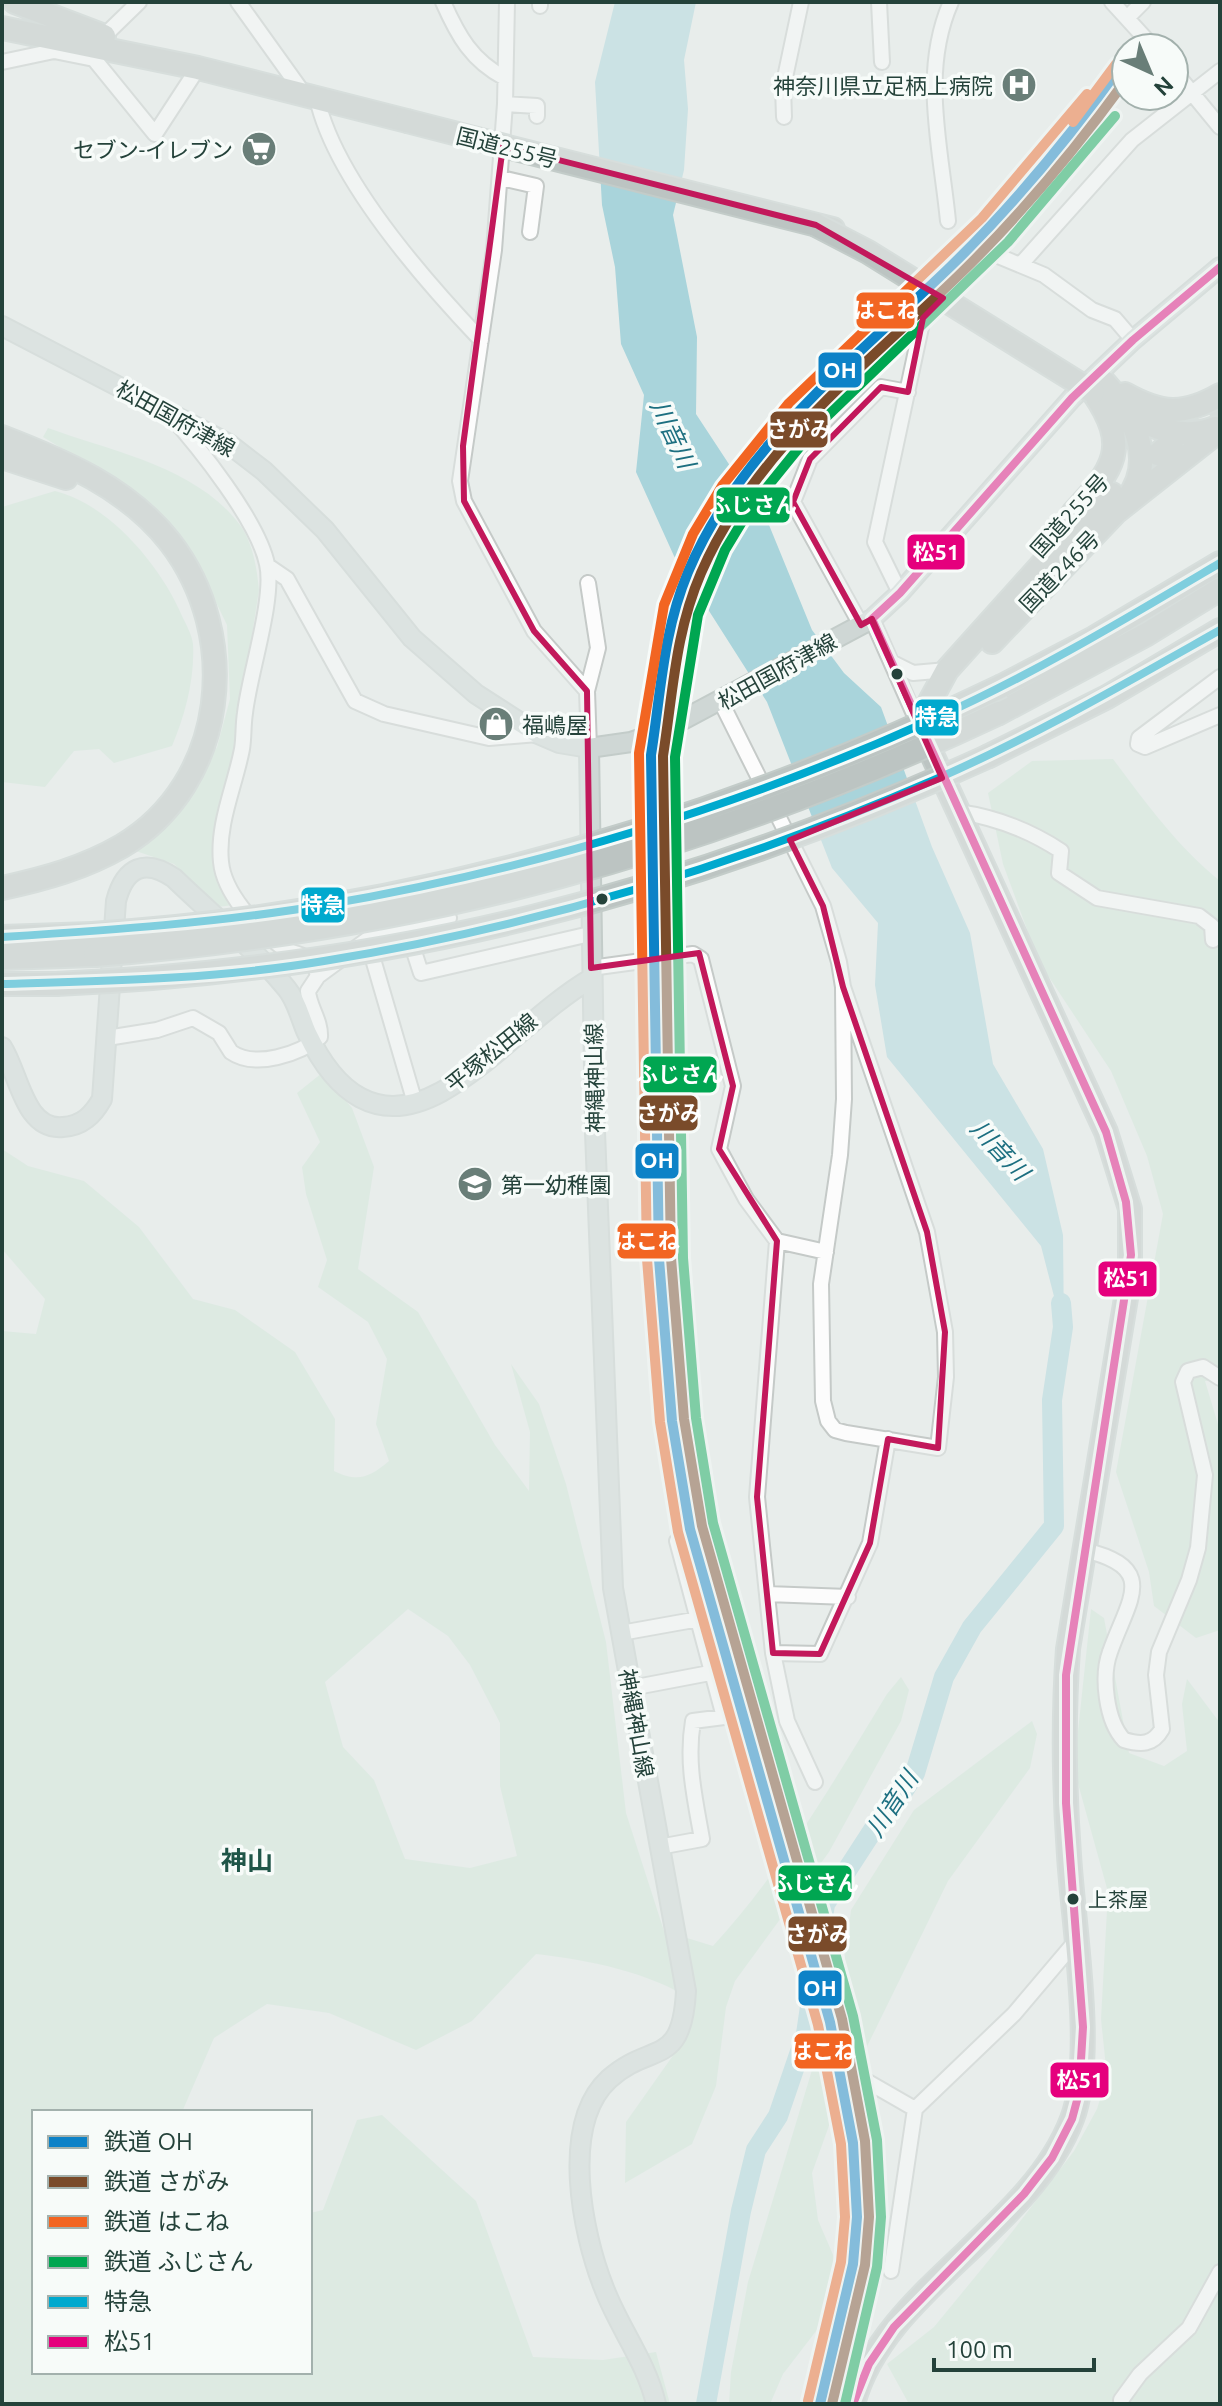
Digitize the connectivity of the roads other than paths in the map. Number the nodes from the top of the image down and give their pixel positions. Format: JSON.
{"nodes":[{"id":1,"x":15,"y":2,"type":"edge"},
{"id":2,"x":139,"y":2,"type":"edge"},
{"id":3,"x":238,"y":2,"type":"edge"},
{"id":4,"x":443,"y":2,"type":"edge"},
{"id":5,"x":507,"y":2,"type":"edge"},
{"id":6,"x":801,"y":2,"type":"edge"},
{"id":7,"x":879,"y":2,"type":"edge"},
{"id":8,"x":951,"y":2,"type":"edge"},
{"id":9,"x":1112,"y":2,"type":"edge"},
{"id":10,"x":1143,"y":2,"type":"edge"},
{"id":11,"x":2,"y":13,"type":"edge"},
{"id":12,"x":1127,"y":18,"type":"junction"},
{"id":13,"x":9,"y":31,"type":"edge"},
{"id":14,"x":1140,"y":32,"type":"edge"},
{"id":15,"x":97,"y":48,"type":"junction"},
{"id":16,"x":2,"y":62,"type":"edge"},
{"id":17,"x":882,"y":62,"type":"dead end"},
{"id":18,"x":198,"y":68,"type":"junction"},
{"id":19,"x":1220,"y":71,"type":"edge"},
{"id":20,"x":505,"y":78,"type":"junction"},
{"id":21,"x":1190,"y":89,"type":"edge"},
{"id":22,"x":1193,"y":92,"type":"junction"},
{"id":23,"x":310,"y":96,"type":"junction"},
{"id":24,"x":505,"y":104,"type":"junction"},
{"id":25,"x":537,"y":116,"type":"dead end"},
{"id":26,"x":784,"y":117,"type":"dead end"},
{"id":27,"x":1220,"y":127,"type":"edge"},
{"id":28,"x":501,"y":178,"type":"junction"},
{"id":29,"x":948,"y":221,"type":"dead end"},
{"id":30,"x":530,"y":232,"type":"dead end"},
{"id":31,"x":1022,"y":263,"type":"junction"},
{"id":32,"x":1220,"y":267,"type":"edge"},
{"id":33,"x":2,"y":326,"type":"edge"},
{"id":34,"x":481,"y":340,"type":"junction"},
{"id":35,"x":1133,"y":340,"type":"junction"},
{"id":36,"x":1098,"y":387,"type":"junction"},
{"id":37,"x":908,"y":392,"type":"junction"},
{"id":38,"x":1220,"y":395,"type":"edge"},
{"id":39,"x":165,"y":410,"type":"junction"},
{"id":40,"x":1130,"y":414,"type":"junction"},
{"id":41,"x":1220,"y":428,"type":"edge"},
{"id":42,"x":2,"y":437,"type":"edge"},
{"id":43,"x":2,"y":457,"type":"edge"},
{"id":44,"x":1114,"y":503,"type":"junction"},
{"id":45,"x":1220,"y":563,"type":"edge"},
{"id":46,"x":268,"y":566,"type":"junction"},
{"id":47,"x":588,"y":583,"type":"dead end"},
{"id":48,"x":1220,"y":589,"type":"edge"},
{"id":49,"x":900,"y":593,"type":"junction"},
{"id":50,"x":861,"y":625,"type":"junction"},
{"id":51,"x":1220,"y":630,"type":"edge"},
{"id":52,"x":890,"y":661,"type":"junction"},
{"id":53,"x":939,"y":670,"type":"junction"},
{"id":54,"x":1220,"y":677,"type":"edge"},
{"id":55,"x":587,"y":691,"type":"junction"},
{"id":56,"x":725,"y":700,"type":"junction"},
{"id":57,"x":1220,"y":715,"type":"edge"},
{"id":58,"x":538,"y":734,"type":"junction"},
{"id":59,"x":924,"y":737,"type":"junction"},
{"id":60,"x":589,"y":748,"type":"junction"},
{"id":61,"x":958,"y":812,"type":"junction"},
{"id":62,"x":2,"y":875,"type":"edge"},
{"id":63,"x":2,"y":888,"type":"edge"},
{"id":64,"x":449,"y":918,"type":"dead end"},
{"id":65,"x":406,"y":927,"type":"junction"},
{"id":66,"x":590,"y":934,"type":"junction"},
{"id":67,"x":2,"y":935,"type":"edge"},
{"id":68,"x":1213,"y":940,"type":"dead end"},
{"id":69,"x":367,"y":941,"type":"junction"},
{"id":70,"x":94,"y":944,"type":"junction"},
{"id":71,"x":2,"y":958,"type":"edge"},
{"id":72,"x":591,"y":973,"type":"junction"},
{"id":73,"x":318,"y":976,"type":"junction"},
{"id":74,"x":3,"y":984,"type":"edge"},
{"id":75,"x":843,"y":987,"type":"junction"},
{"id":76,"x":107,"y":1038,"type":"junction"},
{"id":77,"x":312,"y":1043,"type":"junction"},
{"id":78,"x":2,"y":1047,"type":"edge"},
{"id":79,"x":415,"y":1103,"type":"junction"},
{"id":80,"x":777,"y":1241,"type":"junction"},
{"id":81,"x":826,"y":1252,"type":"junction"},
{"id":82,"x":1220,"y":1378,"type":"edge"},
{"id":83,"x":888,"y":1439,"type":"junction"},
{"id":84,"x":677,"y":1541,"type":"dead end"},
{"id":85,"x":1084,"y":1550,"type":"junction"},
{"id":86,"x":767,"y":1594,"type":"junction"},
{"id":87,"x":848,"y":1597,"type":"junction"},
{"id":88,"x":699,"y":1619,"type":"junction"},
{"id":89,"x":621,"y":1633,"type":"junction"},
{"id":90,"x":773,"y":1653,"type":"junction"},
{"id":91,"x":715,"y":1672,"type":"junction"},
{"id":92,"x":631,"y":1688,"type":"junction"},
{"id":93,"x":815,"y":1782,"type":"dead end"},
{"id":94,"x":659,"y":1847,"type":"junction"},
{"id":95,"x":1075,"y":1942,"type":"junction"},
{"id":96,"x":868,"y":2082,"type":"dead end"},
{"id":97,"x":915,"y":2109,"type":"junction"},
{"id":98,"x":891,"y":2271,"type":"dead end"},
{"id":99,"x":1220,"y":2272,"type":"edge"},
{"id":100,"x":656,"y":2404,"type":"edge"},
{"id":101,"x":853,"y":2404,"type":"edge"},
{"id":102,"x":1122,"y":2404,"type":"edge"}],
"edges":[{"from":1,"to":15,"type":"highway"},
{"from":2,"to":15,"type":"street"},
{"from":3,"to":23,"type":"street"},
{"from":4,"to":20,"type":"street"},
{"from":5,"to":20,"type":"street"},
{"from":6,"to":26,"type":"street"},
{"from":7,"to":17,"type":"street"},
{"from":8,"to":29,"type":"street"},
{"from":9,"to":12,"type":"street"},
{"from":10,"to":12,"type":"street"},
{"from":11,"to":15,"type":"highway","name":"国道255号"},
{"from":12,"to":14,"type":"street"},
{"from":13,"to":15,"type":"highway","name":"国道255号"},
{"from":15,"to":16,"type":"street"},
{"from":15,"to":18,"type":"highway","name":"国道255号"},
{"from":15,"to":18,"type":"street"},
{"from":18,"to":23,"type":"highway","name":"国道255号"},
{"from":19,"to":22,"type":"street"},
{"from":20,"to":24,"type":"street"},
{"from":21,"to":22,"type":"street"},
{"from":22,"to":27,"type":"street"},
{"from":22,"to":31,"type":"street"},
{"from":23,"to":34,"type":"street"},
{"from":23,"to":36,"type":"highway","name":"国道255号","bridge":true},
{"from":24,"to":25,"type":"street"},
{"from":24,"to":28,"type":"street"},
{"from":28,"to":30,"type":"street"},
{"from":28,"to":34,"type":"street"},
{"from":31,"to":35,"type":"street"},
{"from":31,"to":37,"type":"street"},
{"from":32,"to":35,"type":"main road","name":"松田国府津線"},
{"from":33,"to":39,"type":"main road","name":"松田国府津線"},
{"from":34,"to":55,"type":"street"},
{"from":35,"to":49,"type":"main road","name":"松田国府津線"},
{"from":36,"to":38,"type":"highway"},
{"from":36,"to":40,"type":"highway"},
{"from":36,"to":53,"type":"highway","name":"国道255号"},
{"from":37,"to":49,"type":"street"},
{"from":37,"to":50,"type":"street"},
{"from":39,"to":46,"type":"street"},
{"from":39,"to":58,"type":"main road","name":"松田国府津線"},
{"from":40,"to":41,"type":"highway"},
{"from":40,"to":44,"type":"highway","name":"国道255号"},
{"from":41,"to":44,"type":"highway","name":"国道246号"},
{"from":42,"to":63,"type":"highway"},
{"from":43,"to":62,"type":"highway"},
{"from":44,"to":53,"type":"highway","name":"国道246号"},
{"from":44,"to":59,"type":"highway","name":"国道246号"},
{"from":45,"to":70,"type":"highway","bridge":true},
{"from":46,"to":58,"type":"street"},
{"from":46,"to":73,"type":"street"},
{"from":47,"to":55,"type":"street"},
{"from":48,"to":70,"type":"highway","bridge":true},
{"from":49,"to":50,"type":"main road","name":"松田国府津線"},
{"from":50,"to":52,"type":"street"},
{"from":50,"to":56,"type":"main road","name":"松田国府津線"},
{"from":51,"to":74,"type":"highway","bridge":true},
{"from":52,"to":53,"type":"street"},
{"from":52,"to":59,"type":"street"},
{"from":53,"to":59,"type":"highway","name":"国道246号"},
{"from":54,"to":57,"type":"street"},
{"from":55,"to":60,"type":"street"},
{"from":56,"to":60,"type":"main road","name":"松田国府津線"},
{"from":56,"to":75,"type":"street"},
{"from":58,"to":60,"type":"main road","name":"松田国府津線"},
{"from":59,"to":61,"type":"highway"},
{"from":60,"to":66,"type":"main road"},
{"from":61,"to":68,"type":"street"},
{"from":61,"to":85,"type":"highway"},
{"from":64,"to":65,"type":"street"},
{"from":65,"to":66,"type":"street"},
{"from":65,"to":69,"type":"street"},
{"from":66,"to":72,"type":"main road"},
{"from":67,"to":70,"type":"highway"},
{"from":69,"to":73,"type":"street"},
{"from":69,"to":79,"type":"street"},
{"from":70,"to":71,"type":"highway"},
{"from":72,"to":79,"type":"main road","name":"平塚松田線"},
{"from":72,"to":80,"type":"street"},
{"from":72,"to":89,"type":"main road","name":"神縄神山線"},
{"from":73,"to":77,"type":"street"},
{"from":75,"to":81,"type":"street"},
{"from":75,"to":83,"type":"street"},
{"from":76,"to":77,"type":"street"},
{"from":76,"to":77,"type":"main road","name":"平塚松田線"},
{"from":76,"to":78,"type":"main road","name":"平塚松田線"},
{"from":77,"to":79,"type":"main road","name":"平塚松田線"},
{"from":80,"to":81,"type":"street"},
{"from":80,"to":86,"type":"street"},
{"from":81,"to":83,"type":"street"},
{"from":82,"to":85,"type":"street"},
{"from":83,"to":87,"type":"street"},
{"from":84,"to":88,"type":"street"},
{"from":85,"to":95,"type":"highway"},
{"from":86,"to":87,"type":"street"},
{"from":86,"to":90,"type":"street"},
{"from":87,"to":90,"type":"street"},
{"from":88,"to":89,"type":"street"},
{"from":88,"to":91,"type":"street"},
{"from":89,"to":92,"type":"main road","name":"神縄神山線"},
{"from":90,"to":93,"type":"street"},
{"from":91,"to":92,"type":"street"},
{"from":91,"to":94,"type":"street"},
{"from":92,"to":94,"type":"main road","name":"神縄神山線"},
{"from":94,"to":100,"type":"main road","name":"神縄神山線"},
{"from":95,"to":97,"type":"street"},
{"from":95,"to":101,"type":"highway"},
{"from":96,"to":97,"type":"street"},
{"from":97,"to":98,"type":"street"},
{"from":99,"to":102,"type":"street"}]}
